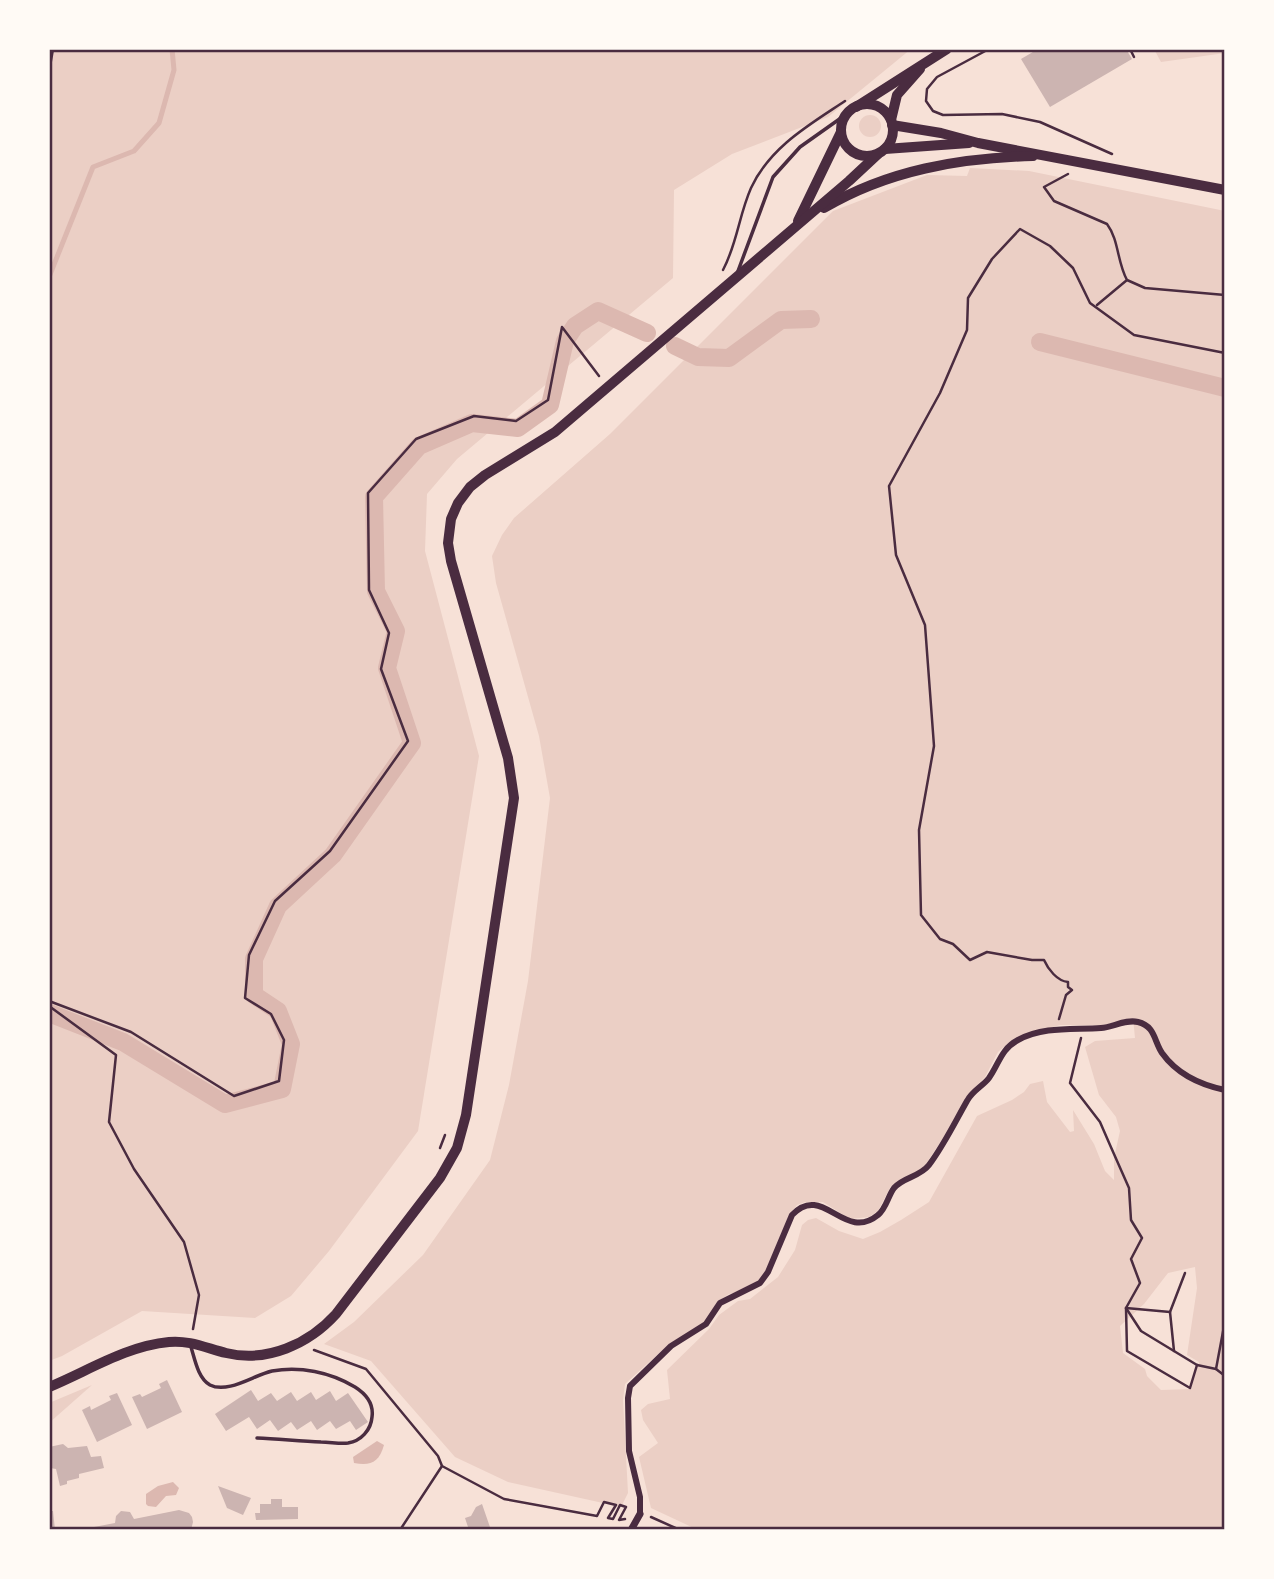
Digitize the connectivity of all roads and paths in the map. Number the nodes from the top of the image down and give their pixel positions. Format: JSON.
{"nodes":[{"id":1,"x":53,"y":49,"type":"edge"},
{"id":2,"x":947,"y":49,"type":"edge"},
{"id":3,"x":989,"y":49,"type":"edge"},
{"id":4,"x":1130,"y":49,"type":"edge"},
{"id":5,"x":1134,"y":57,"type":"dead end"},
{"id":6,"x":930,"y":59,"type":"junction"},
{"id":7,"x":49,"y":72,"type":"edge"},
{"id":8,"x":852,"y":110,"type":"junction"},
{"id":9,"x":891,"y":122,"type":"junction"},
{"id":10,"x":841,"y":131,"type":"junction"},
{"id":11,"x":978,"y":143,"type":"junction"},
{"id":12,"x":881,"y":151,"type":"junction"},
{"id":13,"x":1054,"y":156,"type":"junction"},
{"id":14,"x":1120,"y":156,"type":"dead end"},
{"id":15,"x":1069,"y":174,"type":"dead end"},
{"id":16,"x":1225,"y":190,"type":"edge"},
{"id":17,"x":794,"y":226,"type":"junction"},
{"id":18,"x":734,"y":279,"type":"junction"},
{"id":19,"x":1127,"y":280,"type":"junction"},
{"id":20,"x":1225,"y":295,"type":"edge"},
{"id":21,"x":1096,"y":307,"type":"junction"},
{"id":22,"x":1225,"y":353,"type":"edge"},
{"id":23,"x":599,"y":376,"type":"dead end"},
{"id":24,"x":49,"y":1004,"type":"edge"},
{"id":25,"x":1057,"y":1028,"type":"junction"},
{"id":26,"x":1083,"y":1028,"type":"junction"},
{"id":27,"x":1225,"y":1090,"type":"edge"},
{"id":28,"x":1185,"y":1273,"type":"dead end"},
{"id":29,"x":1126,"y":1308,"type":"junction"},
{"id":30,"x":1170,"y":1312,"type":"junction"},
{"id":31,"x":1225,"y":1321,"type":"edge"},
{"id":32,"x":191,"y":1336,"type":"junction"},
{"id":33,"x":309,"y":1348,"type":"dead end"},
{"id":34,"x":1174,"y":1351,"type":"junction"},
{"id":35,"x":1198,"y":1365,"type":"junction"},
{"id":36,"x":1216,"y":1369,"type":"junction"},
{"id":37,"x":1225,"y":1376,"type":"edge"},
{"id":38,"x":49,"y":1387,"type":"edge"},
{"id":39,"x":257,"y":1438,"type":"dead end"},
{"id":40,"x":442,"y":1466,"type":"junction"},
{"id":41,"x":640,"y":1514,"type":"junction"},
{"id":42,"x":400,"y":1530,"type":"edge"},
{"id":43,"x":631,"y":1530,"type":"edge"},
{"id":44,"x":680,"y":1530,"type":"edge"}],
"edges":[{"from":1,"to":7,"type":"path"},
{"from":2,"to":6,"type":"street"},
{"from":3,"to":14,"type":"path"},
{"from":4,"to":5,"type":"path"},
{"from":6,"to":8,"type":"street"},
{"from":6,"to":9,"type":"street"},
{"from":8,"to":9,"type":"main road"},
{"from":8,"to":10,"type":"main road"},
{"from":8,"to":18,"type":"lane"},
{"from":9,"to":11,"type":"main road"},
{"from":9,"to":12,"type":"main road"},
{"from":10,"to":12,"type":"main road"},
{"from":10,"to":17,"type":"main road"},
{"from":11,"to":12,"type":"main road"},
{"from":11,"to":13,"type":"main road"},
{"from":12,"to":17,"type":"main road"},
{"from":13,"to":16,"type":"main road"},
{"from":13,"to":17,"type":"main road"},
{"from":15,"to":19,"type":"path"},
{"from":17,"to":18,"type":"main road"},
{"from":18,"to":32,"type":"main road"},
{"from":19,"to":20,"type":"path"},
{"from":19,"to":21,"type":"path"},
{"from":21,"to":22,"type":"path"},
{"from":21,"to":25,"type":"path"},
{"from":23,"to":24,"type":"path"},
{"from":24,"to":32,"type":"path"},
{"from":25,"to":26,"type":"street"},
{"from":25,"to":41,"type":"street"},
{"from":26,"to":27,"type":"street"},
{"from":26,"to":29,"type":"path"},
{"from":28,"to":30,"type":"path"},
{"from":29,"to":30,"type":"path"},
{"from":29,"to":34,"type":"path"},
{"from":29,"to":35,"type":"path"},
{"from":30,"to":34,"type":"path"},
{"from":31,"to":36,"type":"path"},
{"from":32,"to":38,"type":"main road"},
{"from":32,"to":39,"type":"lane"},
{"from":33,"to":40,"type":"path"},
{"from":34,"to":35,"type":"path"},
{"from":35,"to":36,"type":"path"},
{"from":36,"to":37,"type":"path"},
{"from":40,"to":41,"type":"path"},
{"from":40,"to":42,"type":"path"},
{"from":41,"to":43,"type":"street"},
{"from":41,"to":44,"type":"path"}]}
